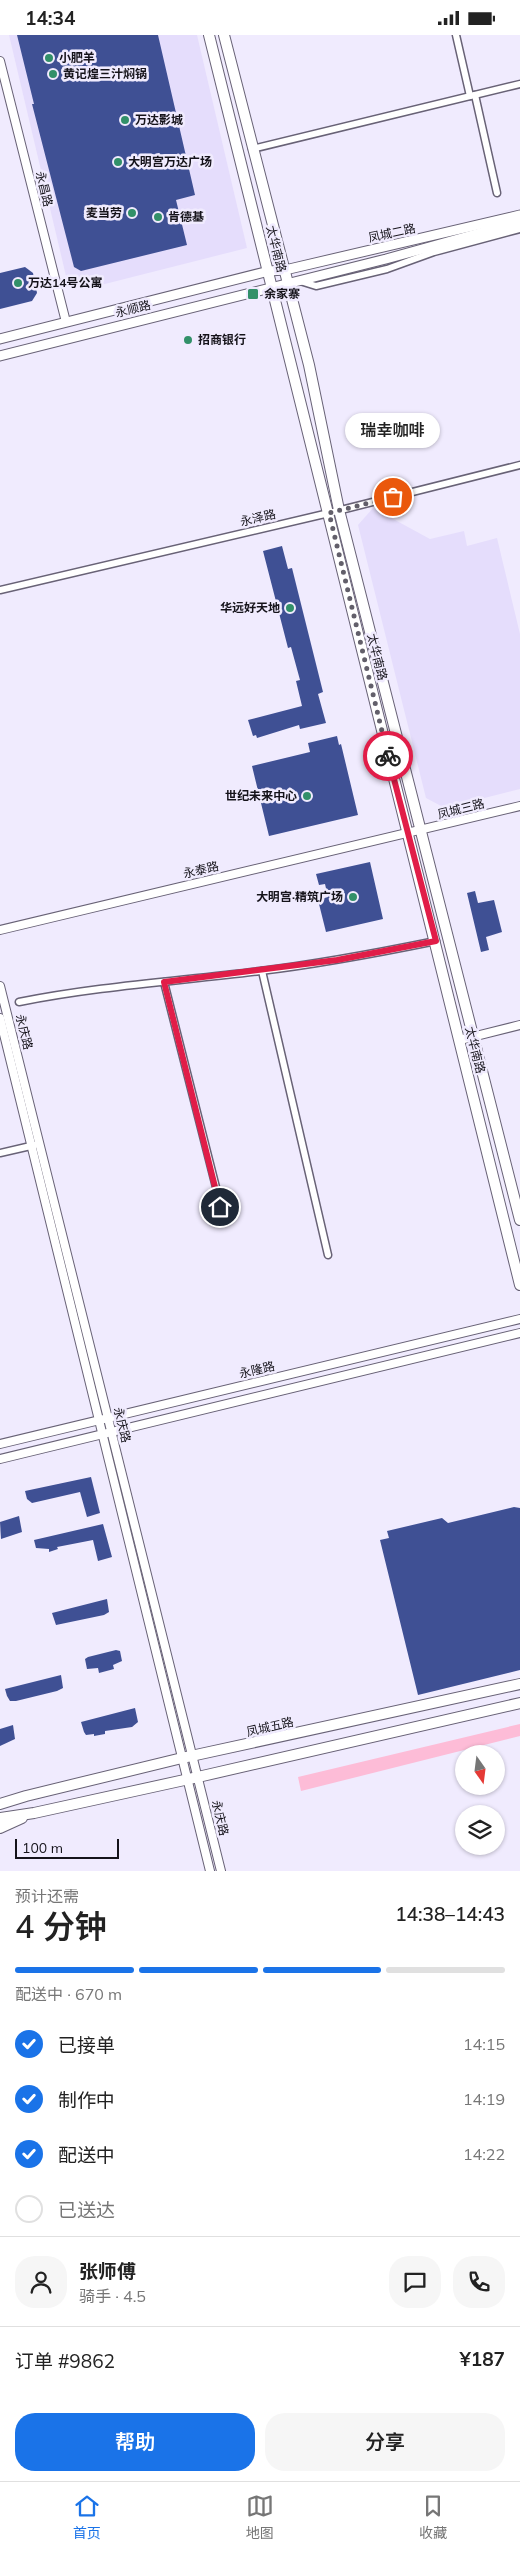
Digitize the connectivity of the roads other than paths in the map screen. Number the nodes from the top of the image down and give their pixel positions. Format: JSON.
{"nodes":[{"id":1,"x":209,"y":35,"type":"edge"},
{"id":2,"x":224,"y":35,"type":"edge"},
{"id":3,"x":456,"y":35,"type":"edge"},
{"id":4,"x":0,"y":61,"type":"edge"},
{"id":5,"x":520,"y":84,"type":"edge"},
{"id":6,"x":473,"y":95,"type":"junction"},
{"id":7,"x":252,"y":149,"type":"junction"},
{"id":8,"x":497,"y":193,"type":"dead end"},
{"id":9,"x":520,"y":215,"type":"edge"},
{"id":10,"x":520,"y":222,"type":"edge"},
{"id":11,"x":520,"y":229,"type":"edge"},
{"id":12,"x":285,"y":270,"type":"junction"},
{"id":13,"x":269,"y":271,"type":"junction"},
{"id":14,"x":292,"y":281,"type":"junction"},
{"id":15,"x":272,"y":287,"type":"junction"},
{"id":16,"x":66,"y":322,"type":"junction"},
{"id":17,"x":0,"y":339,"type":"edge"},
{"id":18,"x":0,"y":356,"type":"edge"},
{"id":19,"x":520,"y":465,"type":"edge"},
{"id":20,"x":334,"y":511,"type":"junction"},
{"id":21,"x":0,"y":590,"type":"edge"},
{"id":22,"x":520,"y":806,"type":"edge"},
{"id":23,"x":420,"y":831,"type":"junction"},
{"id":24,"x":407,"y":834,"type":"junction"},
{"id":25,"x":0,"y":930,"type":"edge"},
{"id":26,"x":436,"y":941,"type":"junction"},
{"id":27,"x":262,"y":971,"type":"junction"},
{"id":28,"x":164,"y":982,"type":"junction"},
{"id":29,"x":0,"y":986,"type":"edge"},
{"id":30,"x":20,"y":1002,"type":"dead end"},
{"id":31,"x":0,"y":1019,"type":"edge"},
{"id":32,"x":520,"y":1025,"type":"edge"},
{"id":33,"x":473,"y":1036,"type":"junction"},
{"id":34,"x":460,"y":1040,"type":"junction"},
{"id":35,"x":41,"y":1143,"type":"junction"},
{"id":36,"x":32,"y":1145,"type":"junction"},
{"id":37,"x":0,"y":1153,"type":"edge"},
{"id":38,"x":220,"y":1207,"type":"dead end"},
{"id":39,"x":520,"y":1220,"type":"edge"},
{"id":40,"x":328,"y":1255,"type":"dead end"},
{"id":41,"x":520,"y":1285,"type":"edge"},
{"id":42,"x":520,"y":1319,"type":"edge"},
{"id":43,"x":520,"y":1333,"type":"edge"},
{"id":44,"x":108,"y":1417,"type":"junction"},
{"id":45,"x":98,"y":1419,"type":"junction"},
{"id":46,"x":112,"y":1431,"type":"junction"},
{"id":47,"x":102,"y":1433,"type":"junction"},
{"id":48,"x":0,"y":1444,"type":"edge"},
{"id":49,"x":0,"y":1459,"type":"edge"},
{"id":50,"x":520,"y":1684,"type":"edge"},
{"id":51,"x":520,"y":1703,"type":"edge"},
{"id":52,"x":193,"y":1757,"type":"junction"},
{"id":53,"x":182,"y":1758,"type":"junction"},
{"id":54,"x":192,"y":1778,"type":"junction"},
{"id":55,"x":0,"y":1796,"type":"edge"},
{"id":56,"x":26,"y":1796,"type":"junction"},
{"id":57,"x":0,"y":1805,"type":"edge"},
{"id":58,"x":34,"y":1813,"type":"junction"},
{"id":59,"x":0,"y":1818,"type":"edge"},
{"id":60,"x":0,"y":1828,"type":"edge"},
{"id":61,"x":210,"y":1871,"type":"edge"},
{"id":62,"x":221,"y":1871,"type":"edge"}],
"edges":[{"from":1,"to":13,"type":"main road","name":"太华南路"},
{"from":2,"to":7,"type":"main road","name":"太华南路"},
{"from":3,"to":6,"type":"street"},
{"from":4,"to":16,"type":"street","name":"永昌路"},
{"from":5,"to":6,"type":"street"},
{"from":6,"to":7,"type":"street"},
{"from":6,"to":8,"type":"street"},
{"from":7,"to":12,"type":"main road","name":"太华南路"},
{"from":9,"to":12,"type":"main road","name":"凤城二路"},
{"from":10,"to":14,"type":"main road","name":"凤城二路"},
{"from":11,"to":14,"type":"street"},
{"from":12,"to":13,"type":"main road","name":"凤城二路"},
{"from":12,"to":14,"type":"main road","name":"太华南路"},
{"from":13,"to":15,"type":"main road","name":"太华南路"},
{"from":13,"to":16,"type":"main road","name":"永顺路"},
{"from":14,"to":15,"type":"main road","name":"凤城二路"},
{"from":14,"to":20,"type":"main road","name":"太华南路"},
{"from":15,"to":18,"type":"main road","name":"永顺路"},
{"from":15,"to":20,"type":"main road","name":"太华南路"},
{"from":16,"to":17,"type":"main road","name":"永顺路"},
{"from":19,"to":20,"type":"street","name":"永泽路"},
{"from":20,"to":21,"type":"street","name":"永泽路"},
{"from":20,"to":23,"type":"main road","name":"太华南路"},
{"from":20,"to":24,"type":"main road","name":"太华南路"},
{"from":22,"to":23,"type":"street","name":"凤城三路"},
{"from":23,"to":24,"type":"street","name":"凤城三路"},
{"from":23,"to":33,"type":"main road","name":"太华南路"},
{"from":24,"to":25,"type":"street","name":"永泰路"},
{"from":24,"to":26,"type":"main road","name":"太华南路"},
{"from":26,"to":27,"type":"street"},
{"from":26,"to":34,"type":"main road","name":"太华南路"},
{"from":27,"to":28,"type":"street"},
{"from":27,"to":40,"type":"street"},
{"from":28,"to":30,"type":"street"},
{"from":28,"to":38,"type":"street"},
{"from":29,"to":35,"type":"street","name":"永庆路"},
{"from":31,"to":36,"type":"street","name":"永庆路"},
{"from":32,"to":33,"type":"street"},
{"from":33,"to":34,"type":"street"},
{"from":33,"to":39,"type":"main road","name":"太华南路"},
{"from":34,"to":41,"type":"main road","name":"太华南路"},
{"from":35,"to":36,"type":"street"},
{"from":35,"to":44,"type":"street","name":"永庆路"},
{"from":36,"to":37,"type":"street"},
{"from":36,"to":45,"type":"street","name":"永庆路"},
{"from":42,"to":44,"type":"street","name":"永隆路"},
{"from":43,"to":46,"type":"street","name":"永隆路"},
{"from":44,"to":45,"type":"street","name":"永隆路"},
{"from":44,"to":46,"type":"street","name":"永庆路"},
{"from":45,"to":47,"type":"street","name":"永庆路"},
{"from":45,"to":48,"type":"street","name":"永隆路"},
{"from":46,"to":47,"type":"street","name":"永隆路"},
{"from":46,"to":52,"type":"street","name":"永庆路"},
{"from":47,"to":49,"type":"street","name":"永隆路"},
{"from":47,"to":53,"type":"street","name":"永庆路"},
{"from":50,"to":52,"type":"main road","name":"凤城五路"},
{"from":51,"to":54,"type":"main road"},
{"from":52,"to":53,"type":"main road","name":"凤城五路"},
{"from":52,"to":54,"type":"street","name":"永庆路"},
{"from":53,"to":54,"type":"street","name":"永庆路"},
{"from":53,"to":56,"type":"main road","name":"凤城五路"},
{"from":54,"to":58,"type":"main road"},
{"from":54,"to":61,"type":"street","name":"永庆路"},
{"from":54,"to":62,"type":"street","name":"永庆路"},
{"from":55,"to":56,"type":"main road"},
{"from":56,"to":57,"type":"main road"},
{"from":58,"to":59,"type":"main road"},
{"from":58,"to":60,"type":"main road"}]}
